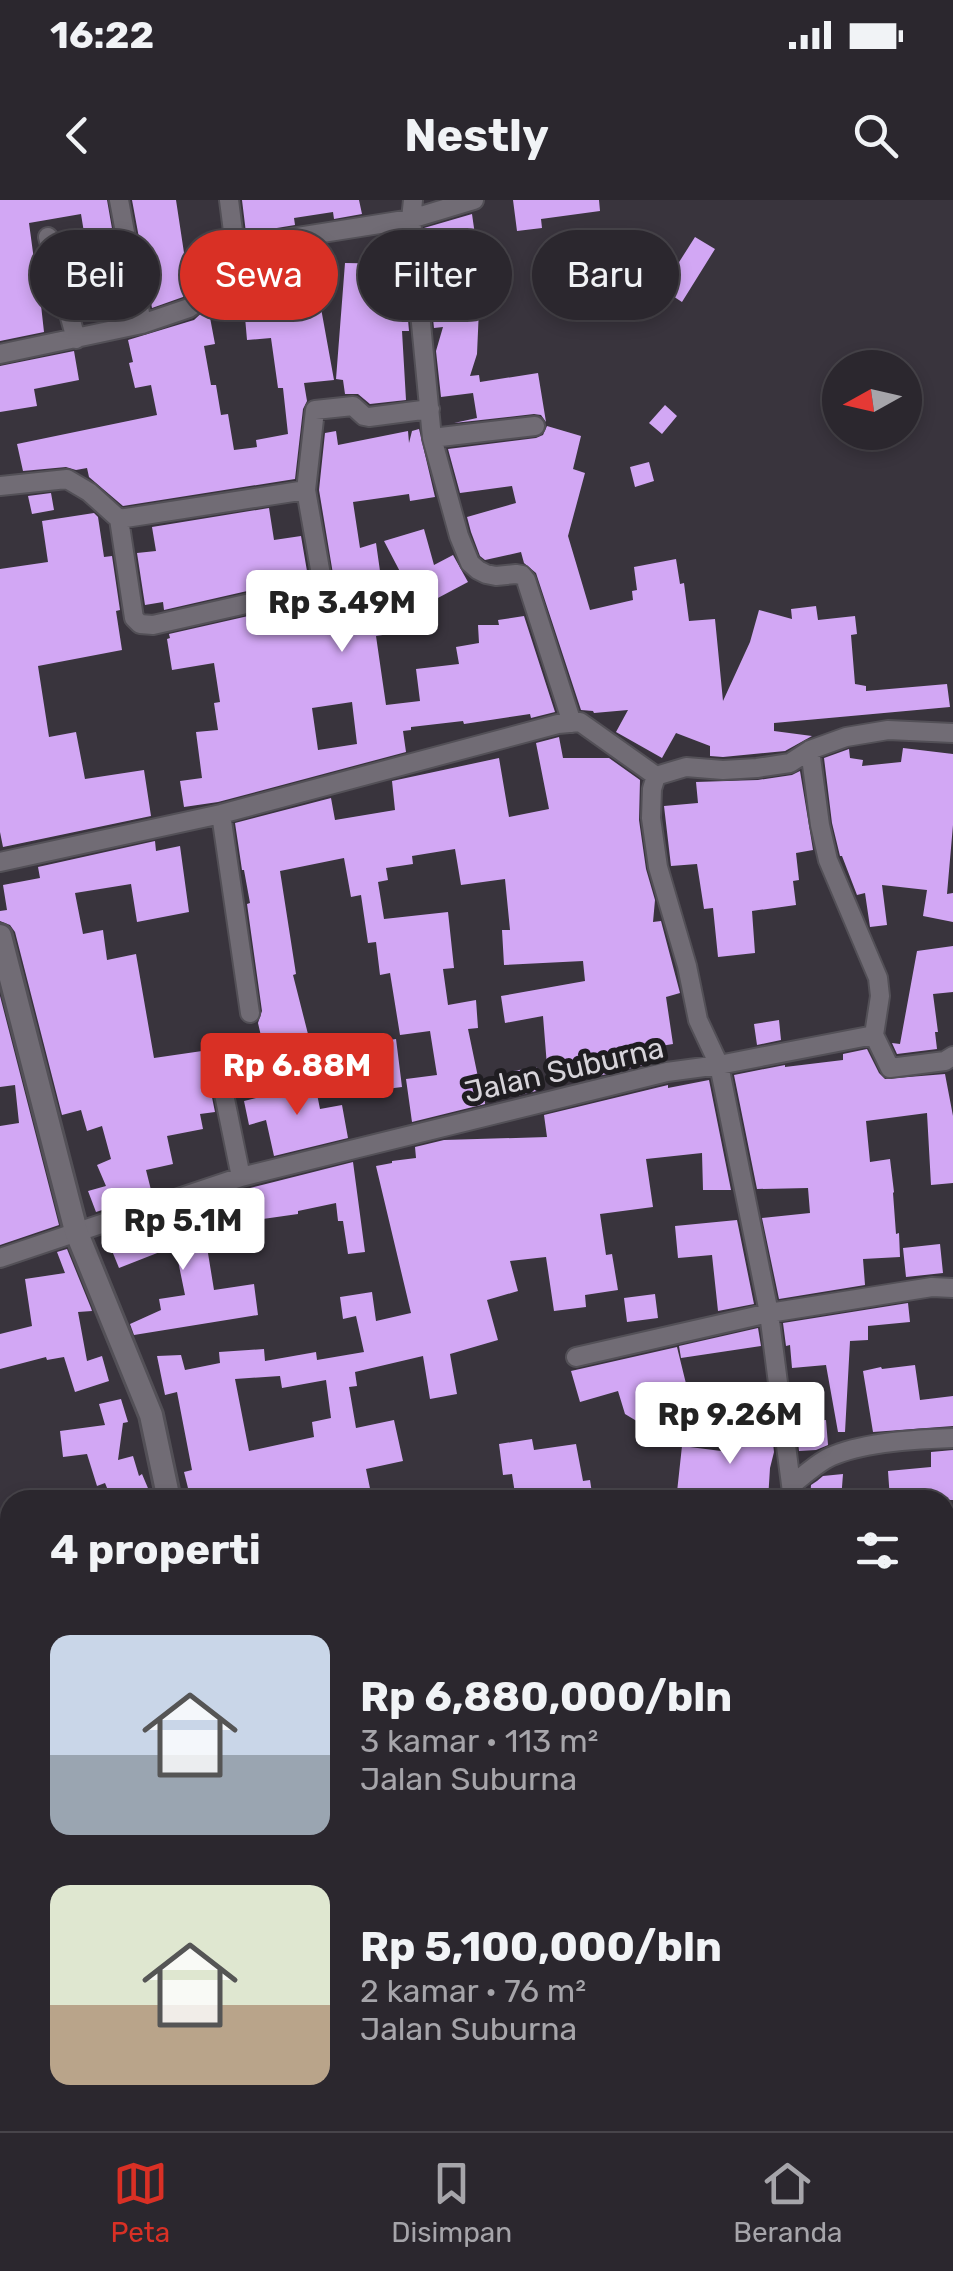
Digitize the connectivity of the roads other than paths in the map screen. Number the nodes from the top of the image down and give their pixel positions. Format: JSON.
{"nodes":[{"id":1,"x":118,"y":200,"type":"edge"},
{"id":2,"x":229,"y":200,"type":"edge"},
{"id":3,"x":474,"y":200,"type":"edge"},
{"id":4,"x":412,"y":209,"type":"edge"},
{"id":5,"x":233,"y":230,"type":"edge"},
{"id":6,"x":312,"y":230,"type":"edge"},
{"id":7,"x":180,"y":309,"type":"edge"},
{"id":8,"x":71,"y":320,"type":"edge"},
{"id":9,"x":142,"y":324,"type":"junction"},
{"id":10,"x":76,"y":339,"type":"junction"},
{"id":11,"x":0,"y":354,"type":"edge"},
{"id":12,"x":430,"y":409,"type":"junction"},
{"id":13,"x":535,"y":426,"type":"dead end"},
{"id":14,"x":432,"y":438,"type":"junction"},
{"id":15,"x":0,"y":486,"type":"edge"},
{"id":16,"x":306,"y":490,"type":"junction"},
{"id":17,"x":119,"y":519,"type":"junction"},
{"id":18,"x":572,"y":723,"type":"junction"},
{"id":19,"x":953,"y":733,"type":"edge"},
{"id":20,"x":810,"y":750,"type":"junction"},
{"id":21,"x":656,"y":776,"type":"junction"},
{"id":22,"x":220,"y":814,"type":"junction"},
{"id":23,"x":0,"y":862,"type":"edge"},
{"id":24,"x":0,"y":936,"type":"edge"},
{"id":25,"x":250,"y":1013,"type":"dead end"},
{"id":26,"x":874,"y":1036,"type":"junction"},
{"id":27,"x":953,"y":1056,"type":"edge"},
{"id":28,"x":218,"y":1065,"type":"dead end"},
{"id":29,"x":720,"y":1065,"type":"junction"},
{"id":30,"x":241,"y":1178,"type":"junction"},
{"id":31,"x":76,"y":1231,"type":"junction"},
{"id":32,"x":0,"y":1258,"type":"edge"},
{"id":33,"x":953,"y":1288,"type":"edge"},
{"id":34,"x":768,"y":1313,"type":"junction"},
{"id":35,"x":576,"y":1358,"type":"dead end"},
{"id":36,"x":953,"y":1438,"type":"edge"},
{"id":37,"x":168,"y":1490,"type":"edge"},
{"id":38,"x":793,"y":1490,"type":"edge"},
{"id":39,"x":795,"y":1490,"type":"edge"}],
"edges":[{"from":1,"to":9,"type":"street"},
{"from":2,"to":5,"type":"street"},
{"from":3,"to":4,"type":"street"},
{"from":4,"to":6,"type":"street"},
{"from":4,"to":12,"type":"street"},
{"from":7,"to":9,"type":"street"},
{"from":8,"to":10,"type":"street"},
{"from":9,"to":10,"type":"street"},
{"from":10,"to":11,"type":"street"},
{"from":12,"to":14,"type":"street"},
{"from":12,"to":16,"type":"street"},
{"from":13,"to":14,"type":"street"},
{"from":14,"to":18,"type":"street"},
{"from":15,"to":17,"type":"street"},
{"from":16,"to":17,"type":"street"},
{"from":16,"to":17,"type":"street"},
{"from":18,"to":21,"type":"street"},
{"from":18,"to":22,"type":"street"},
{"from":19,"to":20,"type":"street"},
{"from":20,"to":21,"type":"street"},
{"from":20,"to":26,"type":"street"},
{"from":21,"to":29,"type":"street"},
{"from":22,"to":23,"type":"street"},
{"from":22,"to":25,"type":"street"},
{"from":24,"to":31,"type":"street"},
{"from":26,"to":27,"type":"street"},
{"from":26,"to":29,"type":"street","name":"Jalan Suburna"},
{"from":28,"to":30,"type":"street"},
{"from":29,"to":30,"type":"street","name":"Jalan Suburna"},
{"from":29,"to":34,"type":"street"},
{"from":30,"to":31,"type":"street","name":"Jalan Suburna"},
{"from":31,"to":32,"type":"street","name":"Jalan Suburna"},
{"from":31,"to":37,"type":"street"},
{"from":33,"to":34,"type":"street"},
{"from":34,"to":35,"type":"street"},
{"from":34,"to":38,"type":"street"},
{"from":36,"to":39,"type":"street"}]}
